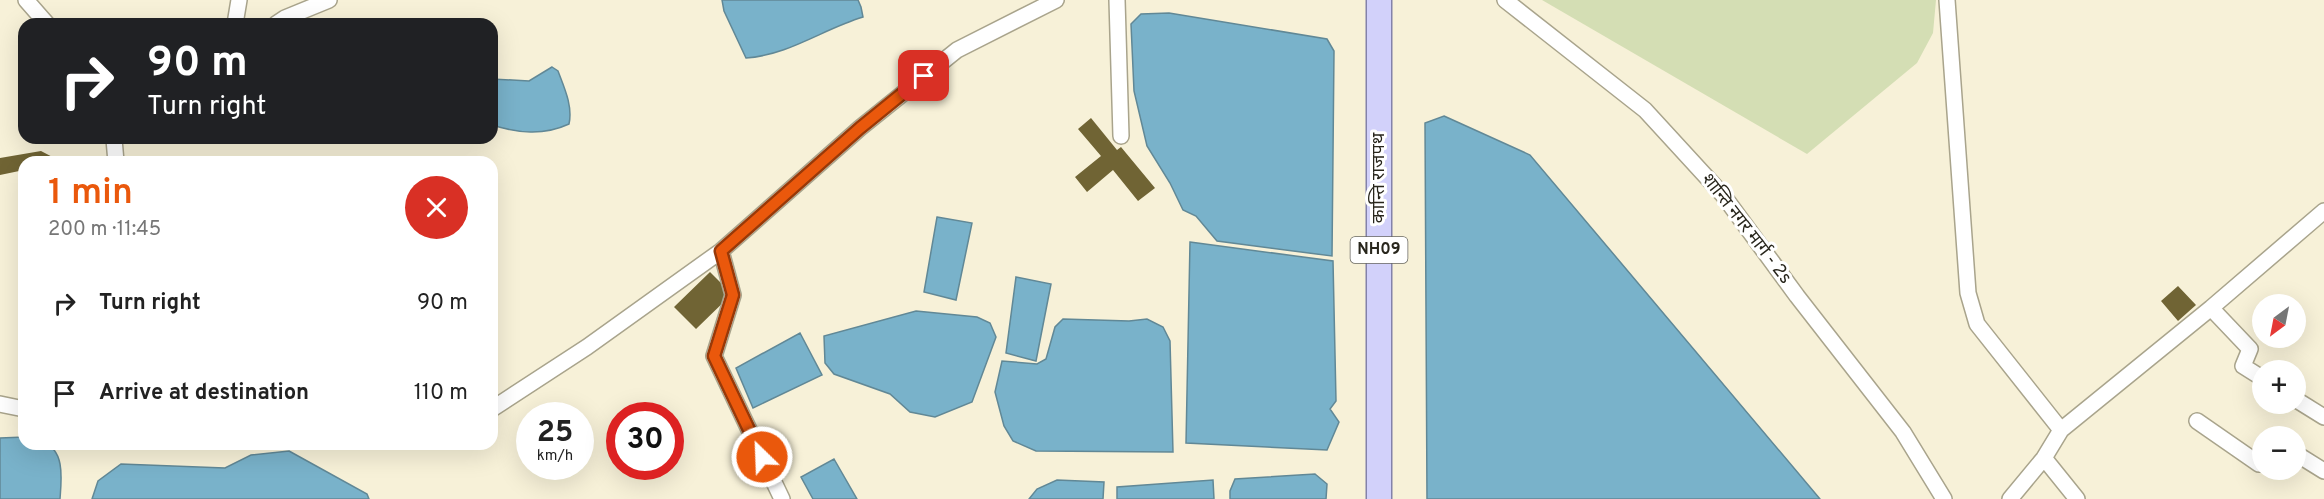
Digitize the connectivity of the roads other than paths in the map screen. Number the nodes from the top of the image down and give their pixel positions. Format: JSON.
{"nodes":[{"id":1,"x":26,"y":0,"type":"edge"},
{"id":2,"x":239,"y":0,"type":"edge"},
{"id":3,"x":329,"y":0,"type":"edge"},
{"id":4,"x":1056,"y":0,"type":"edge"},
{"id":5,"x":1117,"y":0,"type":"edge"},
{"id":6,"x":1379,"y":0,"type":"edge"},
{"id":7,"x":1505,"y":0,"type":"edge"},
{"id":8,"x":1947,"y":0,"type":"edge"},
{"id":9,"x":42,"y":18,"type":"edge"},
{"id":10,"x":236,"y":18,"type":"edge"},
{"id":11,"x":289,"y":18,"type":"edge"},
{"id":12,"x":1121,"y":136,"type":"dead end"},
{"id":13,"x":2324,"y":210,"type":"edge"},
{"id":14,"x":721,"y":251,"type":"junction"},
{"id":15,"x":2211,"y":308,"type":"junction"},
{"id":16,"x":2252,"y":372,"type":"edge"},
{"id":17,"x":0,"y":404,"type":"edge"},
{"id":18,"x":498,"y":405,"type":"edge"},
{"id":19,"x":2306,"y":406,"type":"edge"},
{"id":20,"x":18,"y":408,"type":"edge"},
{"id":21,"x":2324,"y":417,"type":"edge"},
{"id":22,"x":2197,"y":421,"type":"dead end"},
{"id":23,"x":2061,"y":430,"type":"junction"},
{"id":24,"x":2044,"y":458,"type":"junction"},
{"id":25,"x":2252,"y":459,"type":"edge"},
{"id":26,"x":2306,"y":460,"type":"edge"},
{"id":27,"x":2324,"y":471,"type":"edge"},
{"id":28,"x":782,"y":499,"type":"edge"},
{"id":29,"x":1379,"y":499,"type":"edge"},
{"id":30,"x":1944,"y":499,"type":"edge"},
{"id":31,"x":2010,"y":499,"type":"edge"},
{"id":32,"x":2077,"y":499,"type":"edge"}],
"edges":[{"from":1,"to":9,"type":"street"},
{"from":2,"to":10,"type":"street"},
{"from":3,"to":11,"type":"street"},
{"from":4,"to":14,"type":"street"},
{"from":5,"to":12,"type":"street"},
{"from":6,"to":29,"type":"main road","name":"कान्ति राजपथ","number":"NH09"},
{"from":7,"to":30,"type":"street","name":"शान्ति नगर मार्ग - 2s"},
{"from":8,"to":23,"type":"street"},
{"from":13,"to":15,"type":"street"},
{"from":14,"to":18,"type":"street"},
{"from":14,"to":28,"type":"street"},
{"from":15,"to":16,"type":"street"},
{"from":15,"to":23,"type":"street"},
{"from":17,"to":20,"type":"street"},
{"from":19,"to":21,"type":"street"},
{"from":22,"to":25,"type":"street"},
{"from":23,"to":24,"type":"street"},
{"from":24,"to":31,"type":"street"},
{"from":24,"to":32,"type":"street"},
{"from":26,"to":27,"type":"street"}]}
